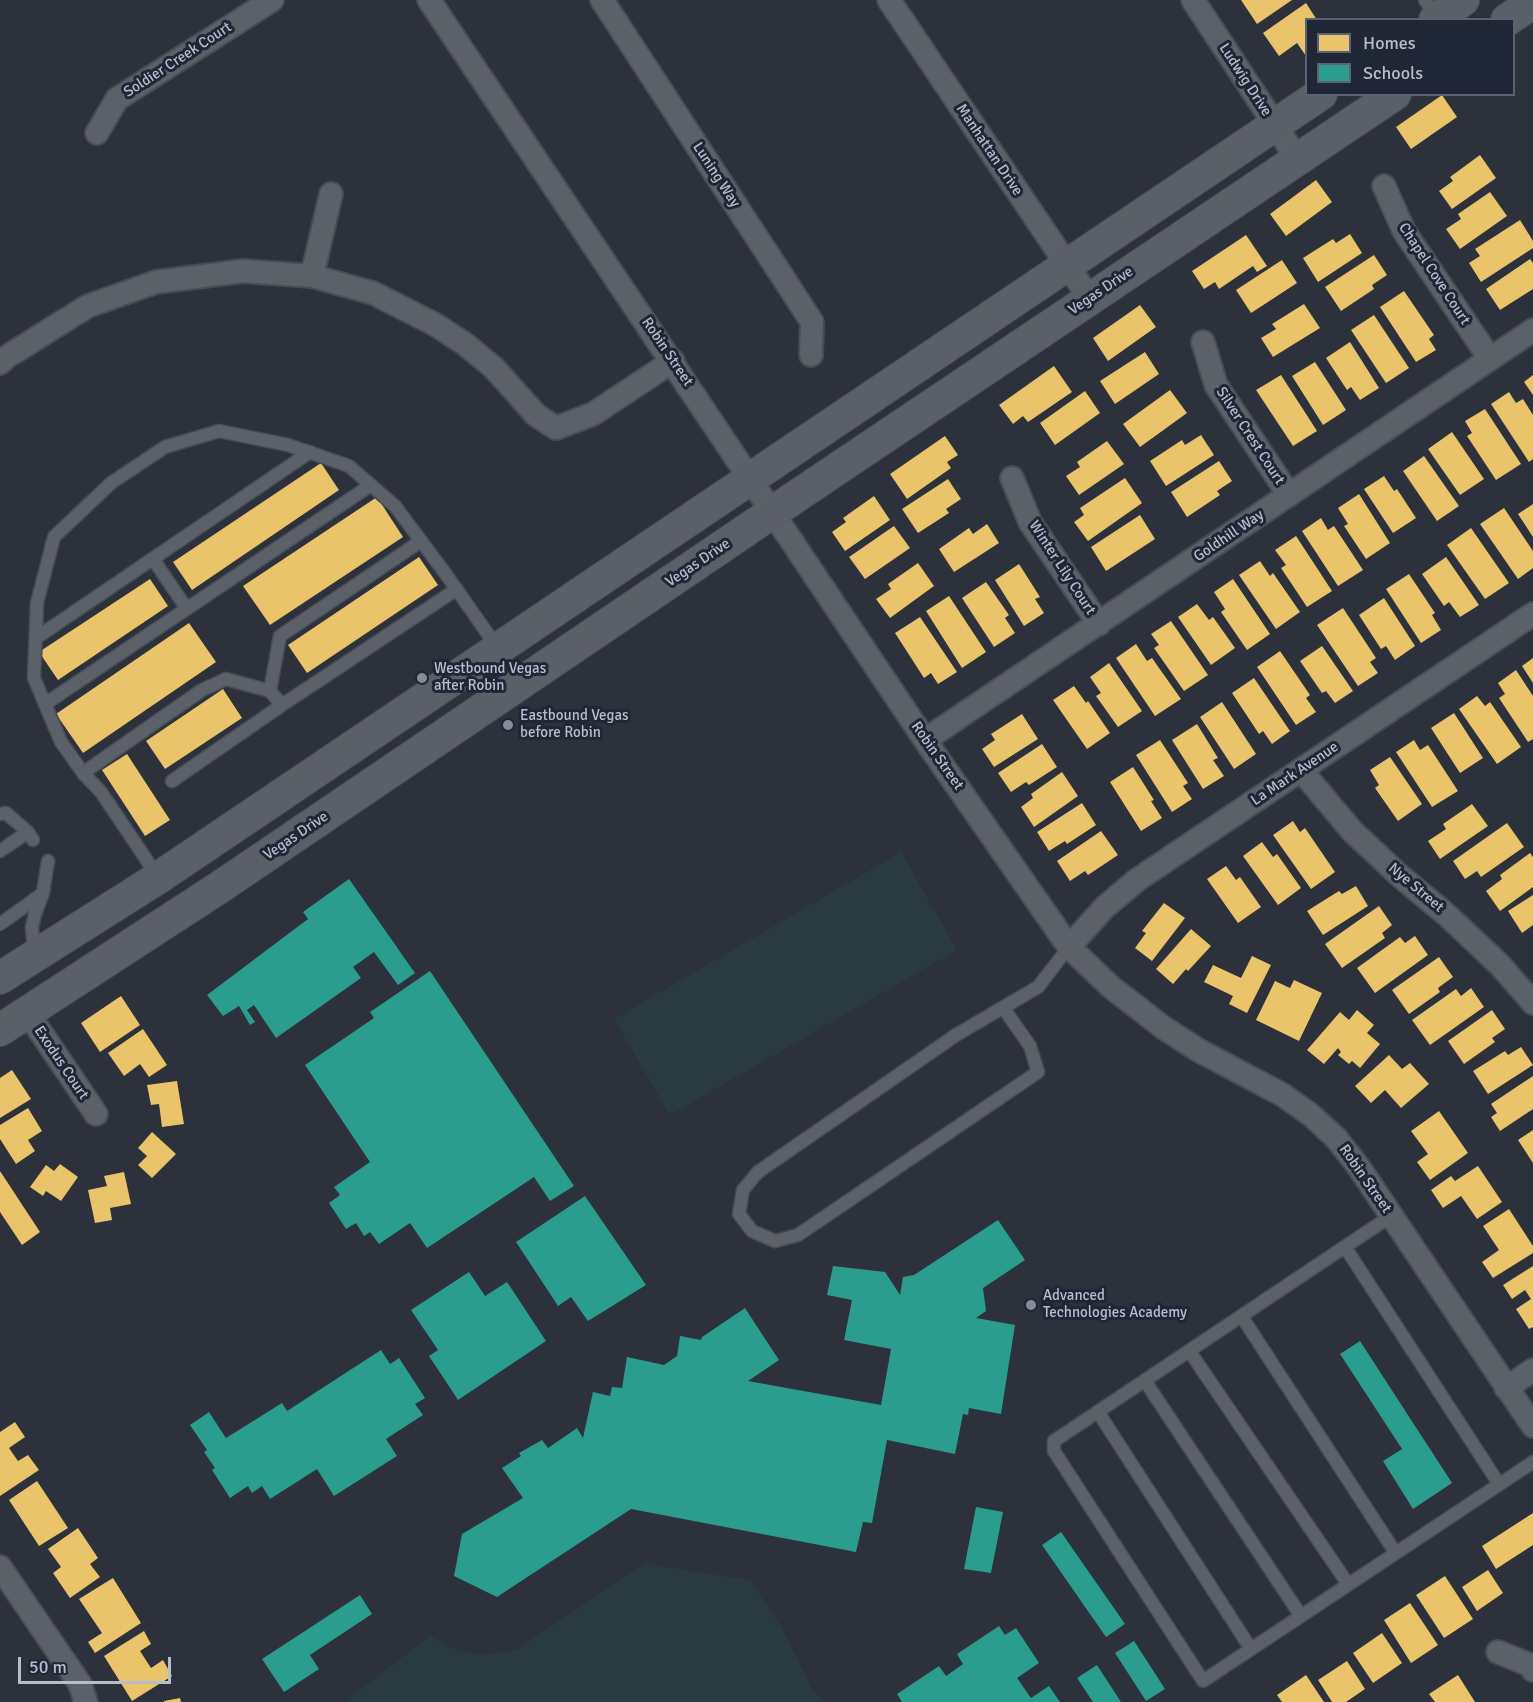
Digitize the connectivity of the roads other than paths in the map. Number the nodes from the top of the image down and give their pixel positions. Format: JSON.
{"nodes":[{"id":1,"x":272,"y":0,"type":"edge"},
{"id":2,"x":429,"y":0,"type":"edge"},
{"id":3,"x":602,"y":0,"type":"edge"},
{"id":4,"x":889,"y":0,"type":"edge"},
{"id":5,"x":1192,"y":0,"type":"edge"},
{"id":6,"x":1463,"y":0,"type":"edge"},
{"id":7,"x":1533,"y":2,"type":"edge"},
{"id":8,"x":1432,"y":12,"type":"edge"},
{"id":9,"x":1510,"y":18,"type":"edge"},
{"id":10,"x":1318,"y":96,"type":"edge"},
{"id":11,"x":1392,"y":96,"type":"edge"},
{"id":12,"x":1275,"y":124,"type":"junction"},
{"id":13,"x":97,"y":133,"type":"dead end"},
{"id":14,"x":1298,"y":160,"type":"junction"},
{"id":15,"x":1384,"y":186,"type":"dead end"},
{"id":16,"x":331,"y":194,"type":"dead end"},
{"id":17,"x":1066,"y":265,"type":"junction"},
{"id":18,"x":312,"y":276,"type":"junction"},
{"id":19,"x":1090,"y":299,"type":"junction"},
{"id":20,"x":1533,"y":330,"type":"edge"},
{"id":21,"x":1203,"y":342,"type":"dead end"},
{"id":22,"x":811,"y":355,"type":"dead end"},
{"id":23,"x":1490,"y":359,"type":"junction"},
{"id":24,"x":673,"y":361,"type":"junction"},
{"id":25,"x":0,"y":363,"type":"edge"},
{"id":26,"x":310,"y":452,"type":"junction"},
{"id":27,"x":750,"y":478,"type":"junction"},
{"id":28,"x":1012,"y":478,"type":"dead end"},
{"id":29,"x":371,"y":485,"type":"junction"},
{"id":30,"x":1289,"y":495,"type":"junction"},
{"id":31,"x":772,"y":512,"type":"junction"},
{"id":32,"x":421,"y":541,"type":"junction"},
{"id":33,"x":153,"y":559,"type":"junction"},
{"id":34,"x":457,"y":589,"type":"junction"},
{"id":35,"x":187,"y":609,"type":"junction"},
{"id":36,"x":1533,"y":614,"type":"edge"},
{"id":37,"x":1099,"y":624,"type":"junction"},
{"id":38,"x":36,"y":638,"type":"junction"},
{"id":39,"x":498,"y":648,"type":"junction"},
{"id":40,"x":270,"y":691,"type":"junction"},
{"id":41,"x":45,"y":704,"type":"junction"},
{"id":42,"x":282,"y":705,"type":"junction"},
{"id":43,"x":925,"y":740,"type":"junction"},
{"id":44,"x":339,"y":756,"type":"junction"},
{"id":45,"x":1301,"y":770,"type":"junction"},
{"id":46,"x":83,"y":773,"type":"junction"},
{"id":47,"x":172,"y":781,"type":"dead end"},
{"id":48,"x":363,"y":790,"type":"junction"},
{"id":49,"x":0,"y":814,"type":"edge"},
{"id":50,"x":0,"y":851,"type":"edge"},
{"id":51,"x":48,"y":861,"type":"dead end"},
{"id":52,"x":158,"y":878,"type":"junction"},
{"id":53,"x":44,"y":893,"type":"junction"},
{"id":54,"x":0,"y":924,"type":"edge"},
{"id":55,"x":1069,"y":947,"type":"junction"},
{"id":56,"x":34,"y":956,"type":"junction"},
{"id":57,"x":0,"y":978,"type":"edge"},
{"id":58,"x":1533,"y":1003,"type":"edge"},
{"id":59,"x":1004,"y":1009,"type":"junction"},
{"id":60,"x":27,"y":1012,"type":"junction"},
{"id":61,"x":0,"y":1030,"type":"edge"},
{"id":62,"x":96,"y":1114,"type":"dead end"},
{"id":63,"x":1391,"y":1216,"type":"junction"},
{"id":64,"x":1345,"y":1247,"type":"junction"},
{"id":65,"x":1242,"y":1317,"type":"junction"},
{"id":66,"x":1190,"y":1352,"type":"junction"},
{"id":67,"x":1533,"y":1370,"type":"edge"},
{"id":68,"x":1145,"y":1381,"type":"junction"},
{"id":69,"x":1506,"y":1388,"type":"junction"},
{"id":70,"x":1098,"y":1412,"type":"junction"},
{"id":71,"x":1533,"y":1426,"type":"edge"},
{"id":72,"x":1533,"y":1462,"type":"edge"},
{"id":73,"x":1499,"y":1484,"type":"junction"},
{"id":74,"x":1395,"y":1552,"type":"junction"},
{"id":75,"x":0,"y":1567,"type":"edge"},
{"id":76,"x":1348,"y":1584,"type":"junction"},
{"id":77,"x":1300,"y":1616,"type":"junction"},
{"id":78,"x":1251,"y":1649,"type":"junction"},
{"id":79,"x":1498,"y":1652,"type":"dead end"},
{"id":80,"x":1533,"y":1670,"type":"edge"},
{"id":81,"x":86,"y":1702,"type":"edge"}],
"edges":[{"from":1,"to":13,"type":"street","name":"Soldier Creek Court"},
{"from":2,"to":24,"type":"street","name":"Robin Street"},
{"from":3,"to":22,"type":"street","name":"Luning Way"},
{"from":4,"to":17,"type":"street","name":"Manhattan Drive"},
{"from":5,"to":12,"type":"street","name":"Ludwig Drive"},
{"from":6,"to":8,"type":"main road"},
{"from":7,"to":9,"type":"main road"},
{"from":10,"to":12,"type":"main road"},
{"from":11,"to":14,"type":"main road","name":"Vegas Drive"},
{"from":12,"to":14,"type":"street","name":"Ludwig Drive"},
{"from":12,"to":17,"type":"main road"},
{"from":14,"to":19,"type":"main road","name":"Vegas Drive"},
{"from":15,"to":23,"type":"street","name":"Chapel Cove Court"},
{"from":16,"to":18,"type":"street"},
{"from":17,"to":19,"type":"street","name":"Manhattan Drive"},
{"from":17,"to":27,"type":"main road"},
{"from":18,"to":24,"type":"street"},
{"from":18,"to":25,"type":"street"},
{"from":19,"to":31,"type":"main road","name":"Vegas Drive"},
{"from":20,"to":23,"type":"street","name":"Goldhill Way"},
{"from":21,"to":30,"type":"street","name":"Silver Crest Court"},
{"from":23,"to":30,"type":"street","name":"Goldhill Way"},
{"from":24,"to":27,"type":"street","name":"Robin Street"},
{"from":26,"to":29,"type":"lane"},
{"from":26,"to":33,"type":"lane"},
{"from":26,"to":38,"type":"lane"},
{"from":27,"to":31,"type":"street","name":"Robin Street"},
{"from":27,"to":39,"type":"main road"},
{"from":28,"to":37,"type":"street","name":"Winter Lily Court"},
{"from":29,"to":32,"type":"lane"},
{"from":29,"to":35,"type":"lane"},
{"from":30,"to":37,"type":"street","name":"Goldhill Way"},
{"from":31,"to":43,"type":"street","name":"Robin Street"},
{"from":31,"to":48,"type":"main road","name":"Vegas Drive"},
{"from":32,"to":34,"type":"lane"},
{"from":32,"to":40,"type":"lane"},
{"from":33,"to":35,"type":"lane"},
{"from":33,"to":38,"type":"lane"},
{"from":34,"to":39,"type":"lane"},
{"from":34,"to":42,"type":"lane"},
{"from":35,"to":41,"type":"lane"},
{"from":36,"to":45,"type":"street","name":"La Mark Avenue"},
{"from":37,"to":43,"type":"street","name":"Goldhill Way"},
{"from":38,"to":41,"type":"lane"},
{"from":39,"to":44,"type":"main road"},
{"from":40,"to":42,"type":"lane"},
{"from":40,"to":46,"type":"lane"},
{"from":41,"to":46,"type":"lane"},
{"from":42,"to":47,"type":"lane"},
{"from":43,"to":55,"type":"street","name":"Robin Street"},
{"from":44,"to":48,"type":"main road"},
{"from":44,"to":52,"type":"main road"},
{"from":45,"to":55,"type":"street","name":"La Mark Avenue"},
{"from":45,"to":58,"type":"street","name":"Nye Street"},
{"from":46,"to":52,"type":"lane"},
{"from":48,"to":60,"type":"main road","name":"Vegas Drive"},
{"from":49,"to":50,"type":"lane"},
{"from":51,"to":53,"type":"lane"},
{"from":52,"to":56,"type":"main road"},
{"from":53,"to":54,"type":"lane"},
{"from":53,"to":56,"type":"lane"},
{"from":55,"to":59,"type":"lane"},
{"from":55,"to":63,"type":"street","name":"Robin Street"},
{"from":56,"to":57,"type":"main road"},
{"from":59,"to":59,"type":"lane"},
{"from":60,"to":61,"type":"main road","name":"Vegas Drive"},
{"from":60,"to":62,"type":"street","name":"Exodus Court"},
{"from":63,"to":64,"type":"lane"},
{"from":63,"to":69,"type":"street","name":"Robin Street"},
{"from":64,"to":65,"type":"lane"},
{"from":64,"to":73,"type":"lane"},
{"from":65,"to":66,"type":"lane"},
{"from":65,"to":74,"type":"lane"},
{"from":66,"to":68,"type":"lane"},
{"from":66,"to":76,"type":"lane"},
{"from":67,"to":69,"type":"street"},
{"from":68,"to":70,"type":"lane"},
{"from":68,"to":77,"type":"lane"},
{"from":69,"to":71,"type":"street","name":"Robin Street"},
{"from":70,"to":78,"type":"lane"},
{"from":70,"to":78,"type":"lane"},
{"from":72,"to":73,"type":"lane"},
{"from":73,"to":74,"type":"lane"},
{"from":74,"to":76,"type":"lane"},
{"from":75,"to":81,"type":"street"},
{"from":76,"to":77,"type":"lane"},
{"from":77,"to":78,"type":"lane"},
{"from":79,"to":80,"type":"street"}]}
